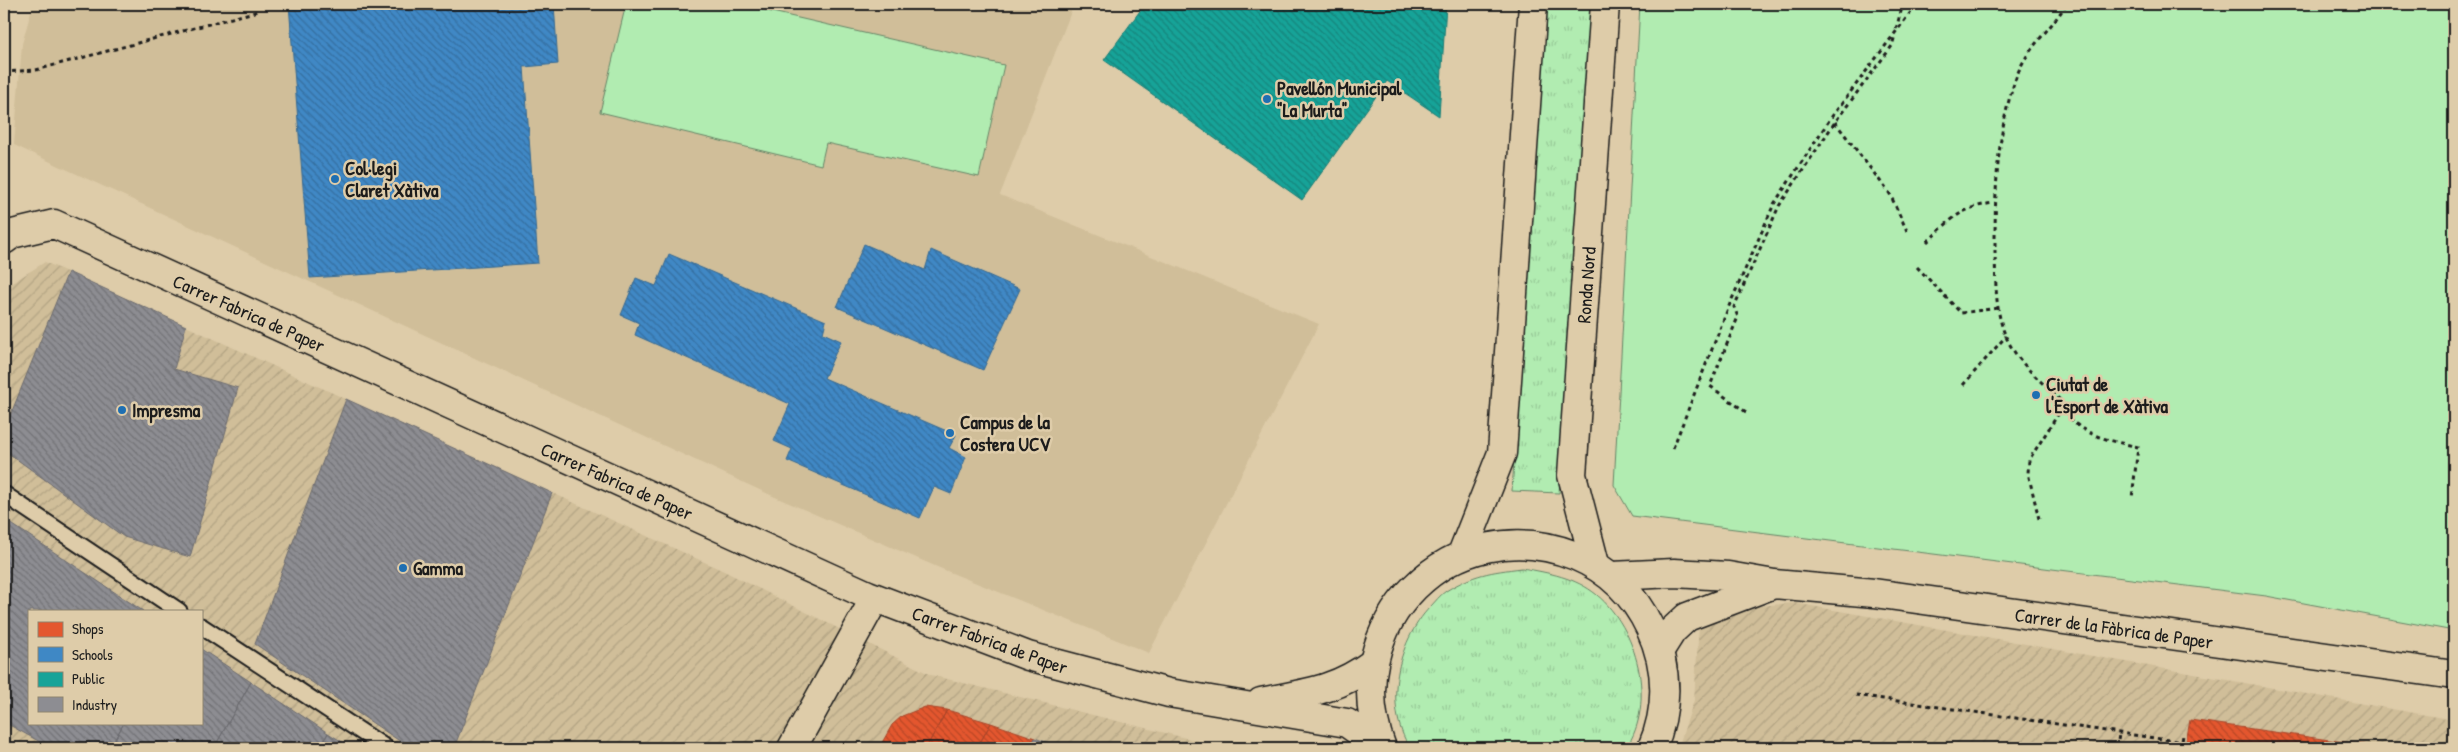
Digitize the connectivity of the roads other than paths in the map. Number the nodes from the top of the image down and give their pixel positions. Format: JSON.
{"nodes":[{"id":1,"x":1533,"y":4,"type":"edge"},
{"id":2,"x":1605,"y":4,"type":"edge"},
{"id":3,"x":4,"y":240,"type":"edge"},
{"id":4,"x":4,"y":494,"type":"edge"},
{"id":5,"x":1462,"y":554,"type":"junction"},
{"id":6,"x":1603,"y":570,"type":"junction"},
{"id":7,"x":1774,"y":584,"type":"junction"},
{"id":8,"x":875,"y":598,"type":"junction"},
{"id":9,"x":178,"y":610,"type":"edge"},
{"id":10,"x":202,"y":627,"type":"edge"},
{"id":11,"x":1660,"y":650,"type":"junction"},
{"id":12,"x":1373,"y":662,"type":"junction"},
{"id":13,"x":2454,"y":676,"type":"edge"},
{"id":14,"x":1248,"y":705,"type":"junction"},
{"id":15,"x":1382,"y":747,"type":"edge"},
{"id":16,"x":386,"y":748,"type":"edge"},
{"id":17,"x":792,"y":748,"type":"edge"},
{"id":18,"x":1652,"y":748,"type":"edge"}],
"edges":[{"from":1,"to":5,"type":"street"},
{"from":2,"to":6,"type":"street","name":"Ronda Nord"},
{"from":3,"to":8,"type":"street","name":"Carrer Fabrica de Paper"},
{"from":4,"to":9,"type":"lane"},
{"from":5,"to":6,"type":"street"},
{"from":5,"to":12,"type":"street"},
{"from":6,"to":7,"type":"street","name":"Carrer de la Fàbrica de Paper"},
{"from":6,"to":11,"type":"street"},
{"from":7,"to":11,"type":"street","name":"Carrer de la Fàbrica de Paper"},
{"from":7,"to":13,"type":"street","name":"Carrer de la Fàbrica de Paper"},
{"from":8,"to":14,"type":"street","name":"Carrer Fabrica de Paper"},
{"from":8,"to":17,"type":"street"},
{"from":10,"to":16,"type":"lane"},
{"from":11,"to":18,"type":"street"},
{"from":12,"to":14,"type":"street","name":"Carrer Fabrica de Paper"},
{"from":12,"to":15,"type":"street"},
{"from":14,"to":15,"type":"street","name":"Carrer Fabrica de Paper"}]}
